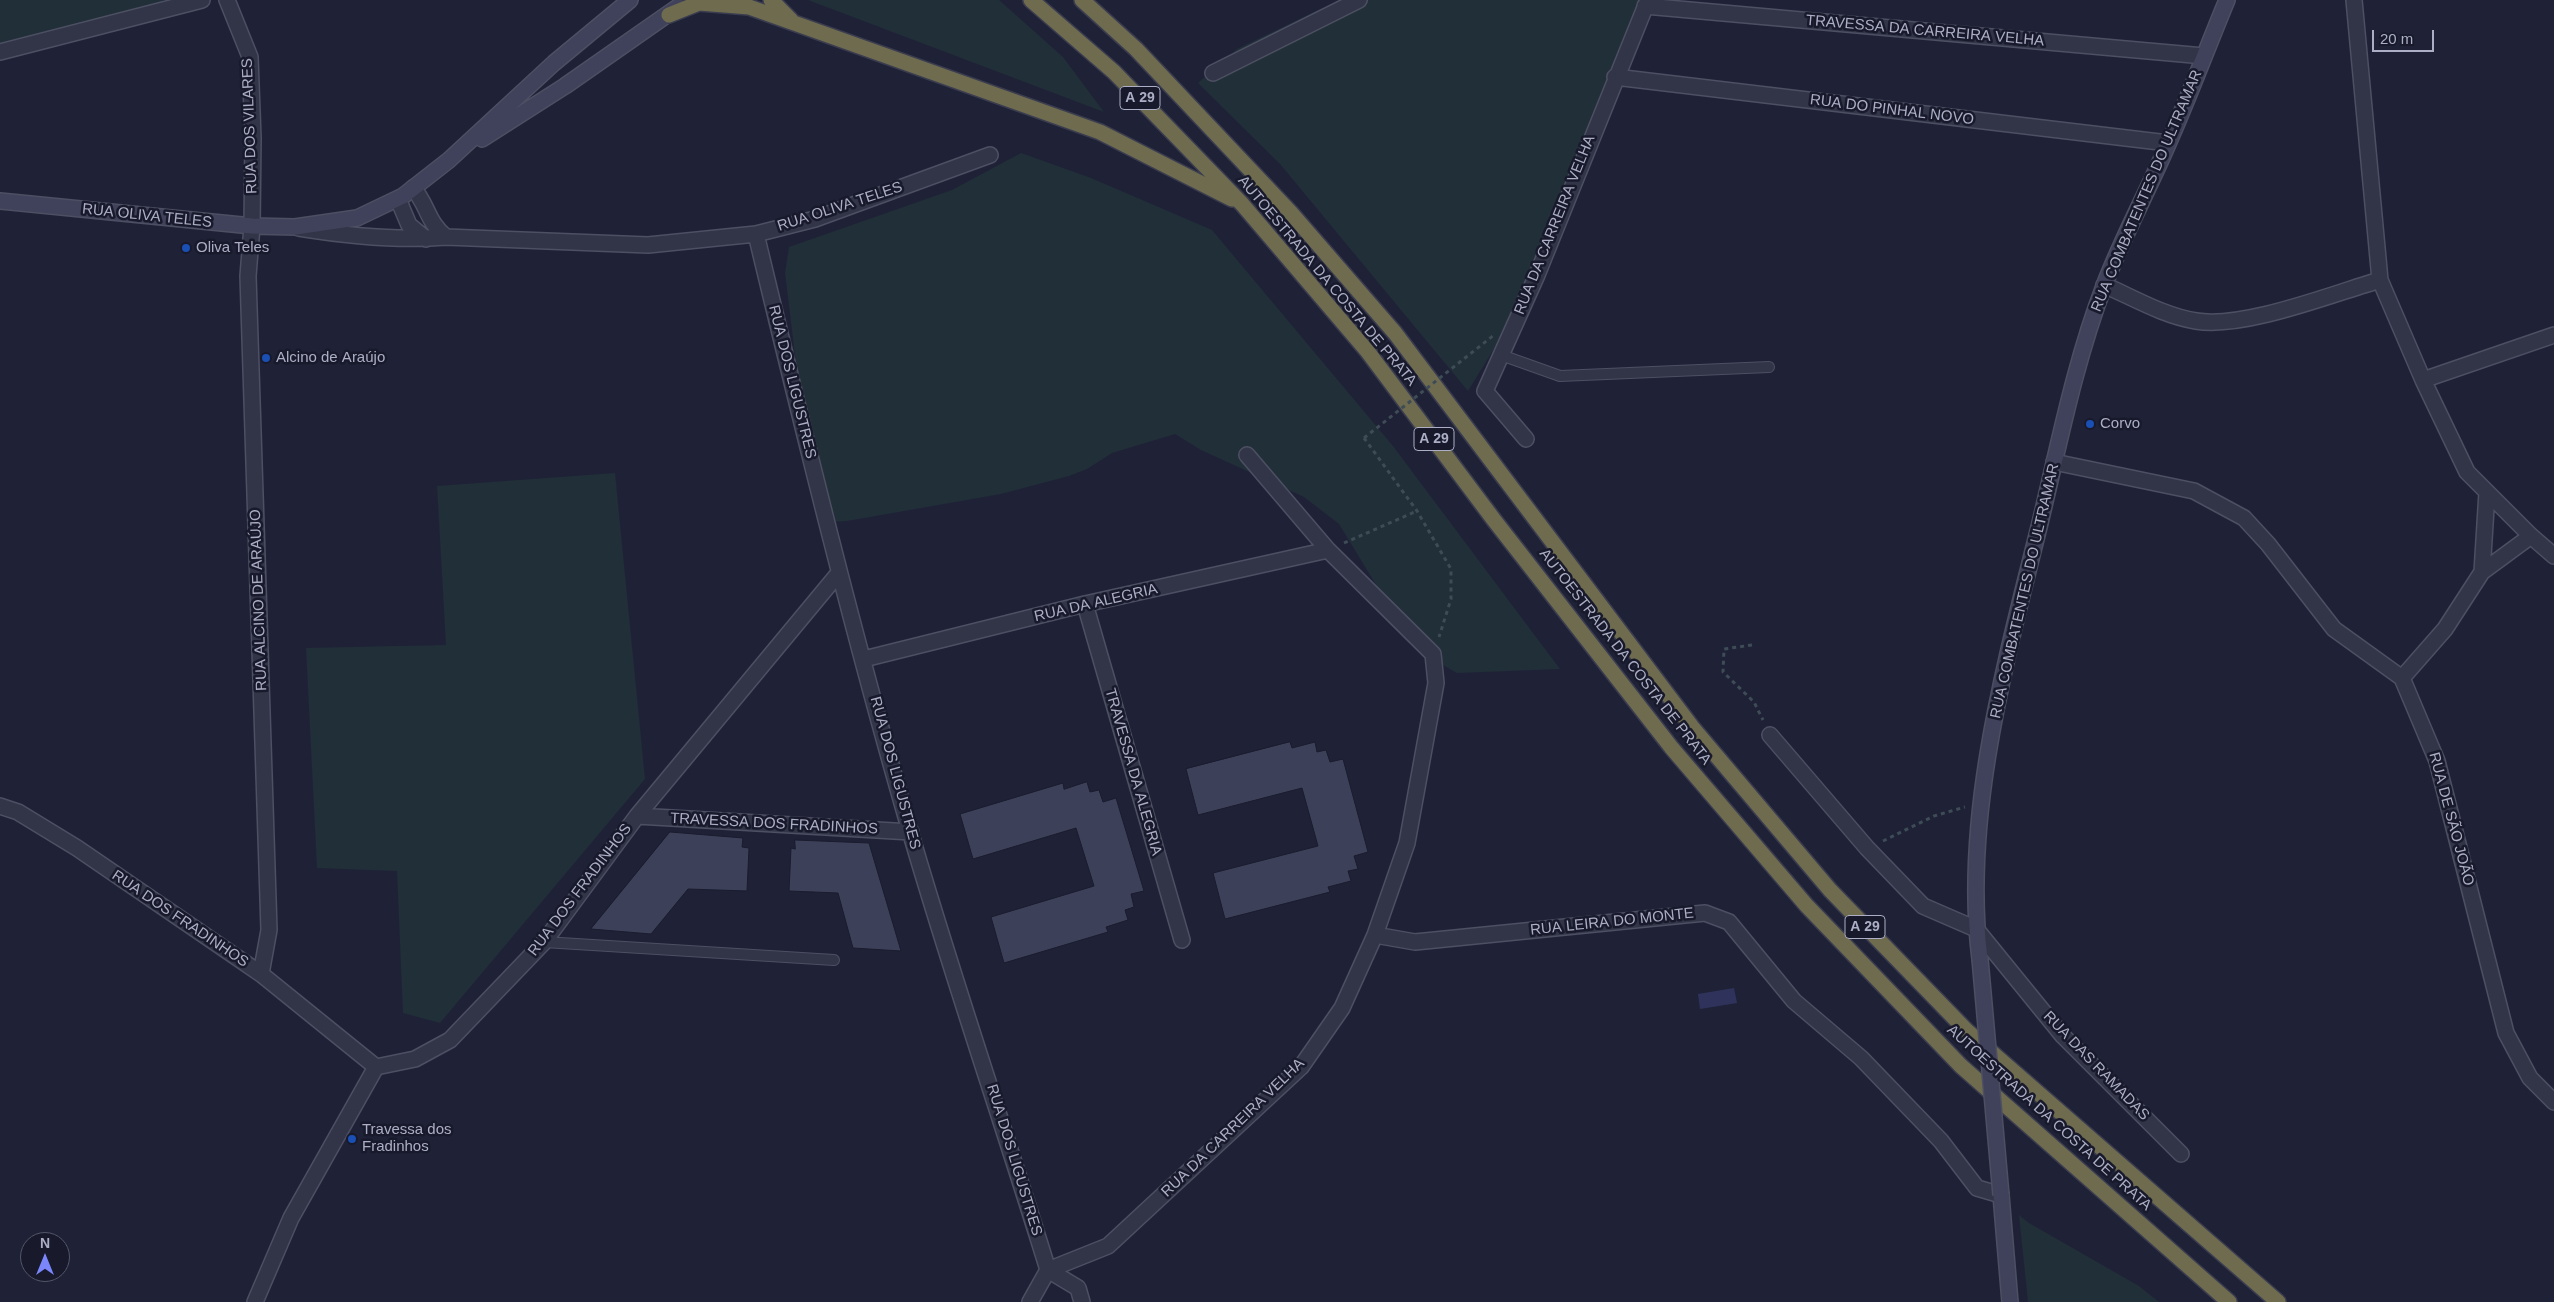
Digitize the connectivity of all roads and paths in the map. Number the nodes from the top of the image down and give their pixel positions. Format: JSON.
{"nodes":[{"id":1,"x":202,"y":0,"type":"edge"},
{"id":2,"x":228,"y":0,"type":"edge"},
{"id":3,"x":630,"y":0,"type":"edge"},
{"id":4,"x":687,"y":0,"type":"edge"},
{"id":5,"x":771,"y":0,"type":"edge"},
{"id":6,"x":1031,"y":0,"type":"edge"},
{"id":7,"x":1082,"y":0,"type":"edge"},
{"id":8,"x":1359,"y":0,"type":"edge"},
{"id":9,"x":2227,"y":0,"type":"edge"},
{"id":10,"x":2354,"y":0,"type":"edge"},
{"id":11,"x":1646,"y":3,"type":"edge"},
{"id":12,"x":669,"y":15,"type":"junction"},
{"id":13,"x":794,"y":23,"type":"junction"},
{"id":14,"x":0,"y":52,"type":"edge"},
{"id":15,"x":2204,"y":56,"type":"junction"},
{"id":16,"x":1213,"y":73,"type":"dead end"},
{"id":17,"x":1615,"y":77,"type":"junction"},
{"id":18,"x":2168,"y":143,"type":"junction"},
{"id":19,"x":990,"y":155,"type":"dead end"},
{"id":20,"x":449,"y":160,"type":"junction"},
{"id":21,"x":413,"y":188,"type":"junction"},
{"id":22,"x":398,"y":199,"type":"junction"},
{"id":23,"x":0,"y":201,"type":"edge"},
{"id":24,"x":1242,"y":204,"type":"junction"},
{"id":25,"x":252,"y":226,"type":"junction"},
{"id":26,"x":295,"y":227,"type":"junction"},
{"id":27,"x":756,"y":234,"type":"junction"},
{"id":28,"x":446,"y":237,"type":"junction"},
{"id":29,"x":426,"y":239,"type":"junction"},
{"id":30,"x":2380,"y":280,"type":"junction"},
{"id":31,"x":2104,"y":286,"type":"junction"},
{"id":32,"x":1494,"y":335,"type":"dead end"},
{"id":33,"x":2554,"y":335,"type":"edge"},
{"id":34,"x":1500,"y":355,"type":"junction"},
{"id":35,"x":1769,"y":367,"type":"dead end"},
{"id":36,"x":2423,"y":380,"type":"junction"},
{"id":37,"x":1526,"y":439,"type":"dead end"},
{"id":38,"x":1248,"y":455,"type":"dead end"},
{"id":39,"x":2054,"y":462,"type":"junction"},
{"id":40,"x":2487,"y":492,"type":"junction"},
{"id":41,"x":1417,"y":511,"type":"junction"},
{"id":42,"x":2530,"y":536,"type":"junction"},
{"id":43,"x":1328,"y":550,"type":"junction"},
{"id":44,"x":2554,"y":556,"type":"edge"},
{"id":45,"x":2482,"y":572,"type":"junction"},
{"id":46,"x":838,"y":574,"type":"junction"},
{"id":47,"x":1085,"y":604,"type":"junction"},
{"id":48,"x":1752,"y":645,"type":"dead end"},
{"id":49,"x":1433,"y":654,"type":"junction"},
{"id":50,"x":864,"y":659,"type":"junction"},
{"id":51,"x":2402,"y":678,"type":"junction"},
{"id":52,"x":1770,"y":735,"type":"joint"},
{"id":53,"x":1982,"y":804,"type":"junction"},
{"id":54,"x":0,"y":806,"type":"edge"},
{"id":55,"x":637,"y":816,"type":"junction"},
{"id":56,"x":910,"y":832,"type":"junction"},
{"id":57,"x":1867,"y":848,"type":"junction"},
{"id":58,"x":1976,"y":929,"type":"junction"},
{"id":59,"x":1375,"y":935,"type":"junction"},
{"id":60,"x":1182,"y":940,"type":"dead end"},
{"id":61,"x":544,"y":942,"type":"junction"},
{"id":62,"x":834,"y":960,"type":"dead end"},
{"id":63,"x":261,"y":974,"type":"junction"},
{"id":64,"x":376,"y":1067,"type":"junction"},
{"id":65,"x":2554,"y":1102,"type":"edge"},
{"id":66,"x":2181,"y":1154,"type":"dead end"},
{"id":67,"x":2001,"y":1195,"type":"junction"},
{"id":68,"x":1048,"y":1270,"type":"junction"},
{"id":69,"x":255,"y":1302,"type":"edge"},
{"id":70,"x":1030,"y":1302,"type":"edge"},
{"id":71,"x":1082,"y":1302,"type":"edge"},
{"id":72,"x":2010,"y":1302,"type":"edge"},
{"id":73,"x":2229,"y":1302,"type":"edge"},
{"id":74,"x":2278,"y":1302,"type":"edge"}],
"edges":[{"from":1,"to":14,"type":"street"},
{"from":2,"to":25,"type":"street","name":"RUA DOS VILARES"},
{"from":3,"to":20,"type":"main road","name":"RUA OLIVA TELES"},
{"from":4,"to":12,"type":"main road","name":"RUA OLIVA TELES"},
{"from":5,"to":13,"type":"highway"},
{"from":6,"to":24,"type":"highway","name":"AUTOESTRADA DA COSTA DE PRATA","number":"A 29"},
{"from":7,"to":74,"type":"highway","name":"AUTOESTRADA DA COSTA DE PRATA","number":"A 29"},
{"from":8,"to":16,"type":"street"},
{"from":9,"to":15,"type":"main road","name":"RUA COMBATENTES DO ULTRAMAR"},
{"from":10,"to":30,"type":"street"},
{"from":11,"to":15,"type":"street","name":"TRAVESSA DA CARREIRA VELHA"},
{"from":11,"to":17,"type":"street","name":"RUA DA CARREIRA VELHA"},
{"from":12,"to":13,"type":"highway"},
{"from":12,"to":20,"type":"main road","name":"RUA OLIVA TELES"},
{"from":13,"to":24,"type":"highway"},
{"from":15,"to":18,"type":"main road","name":"RUA COMBATENTES DO ULTRAMAR"},
{"from":17,"to":18,"type":"street","name":"RUA DO PINHAL NOVO"},
{"from":17,"to":34,"type":"street","name":"RUA DA CARREIRA VELHA"},
{"from":18,"to":31,"type":"main road","name":"RUA COMBATENTES DO ULTRAMAR"},
{"from":19,"to":27,"type":"street","name":"RUA OLIVA TELES"},
{"from":20,"to":21,"type":"main road","name":"RUA OLIVA TELES"},
{"from":21,"to":22,"type":"main road","name":"RUA OLIVA TELES"},
{"from":21,"to":28,"type":"street"},
{"from":22,"to":26,"type":"main road","name":"RUA OLIVA TELES"},
{"from":22,"to":29,"type":"street"},
{"from":23,"to":25,"type":"main road","name":"RUA OLIVA TELES"},
{"from":24,"to":73,"type":"highway","name":"AUTOESTRADA DA COSTA DE PRATA","number":"A 29"},
{"from":25,"to":26,"type":"main road","name":"RUA OLIVA TELES"},
{"from":25,"to":63,"type":"street","name":"RUA ALCINO DE ARAÚJO"},
{"from":26,"to":29,"type":"street","name":"RUA OLIVA TELES"},
{"from":27,"to":28,"type":"street","name":"RUA OLIVA TELES"},
{"from":27,"to":46,"type":"street","name":"RUA DOS LIGUSTRES"},
{"from":28,"to":29,"type":"street","name":"RUA OLIVA TELES"},
{"from":30,"to":31,"type":"street"},
{"from":30,"to":36,"type":"street"},
{"from":31,"to":39,"type":"main road","name":"RUA COMBATENTES DO ULTRAMAR"},
{"from":32,"to":41,"type":"path","bridge":true},
{"from":33,"to":36,"type":"street"},
{"from":34,"to":35,"type":"lane"},
{"from":34,"to":37,"type":"street","name":"RUA DA CARREIRA VELHA"},
{"from":36,"to":40,"type":"street"},
{"from":38,"to":43,"type":"street"},
{"from":39,"to":51,"type":"street"},
{"from":39,"to":53,"type":"main road","name":"RUA COMBATENTES DO ULTRAMAR"},
{"from":40,"to":42,"type":"street"},
{"from":40,"to":45,"type":"street"},
{"from":41,"to":43,"type":"path"},
{"from":41,"to":49,"type":"path"},
{"from":42,"to":44,"type":"street"},
{"from":42,"to":45,"type":"street"},
{"from":43,"to":47,"type":"street","name":"RUA DA ALEGRIA"},
{"from":43,"to":49,"type":"street"},
{"from":45,"to":51,"type":"street"},
{"from":46,"to":50,"type":"street","name":"RUA DOS LIGUSTRES"},
{"from":46,"to":55,"type":"street","name":"RUA DOS FRADINHOS"},
{"from":47,"to":50,"type":"street","name":"RUA DA ALEGRIA"},
{"from":47,"to":60,"type":"street","name":"TRAVESSA DA ALEGRIA"},
{"from":48,"to":52,"type":"path"},
{"from":49,"to":59,"type":"street","name":"RUA DA CARREIRA VELHA"},
{"from":50,"to":56,"type":"street","name":"RUA DOS LIGUSTRES"},
{"from":51,"to":65,"type":"street","name":"RUA DE SÃO JOÃO"},
{"from":52,"to":57,"type":"street"},
{"from":53,"to":57,"type":"path"},
{"from":53,"to":58,"type":"main road","name":"RUA COMBATENTES DO ULTRAMAR"},
{"from":54,"to":63,"type":"street","name":"RUA DOS FRADINHOS"},
{"from":55,"to":56,"type":"street","name":"TRAVESSA DOS FRADINHOS"},
{"from":55,"to":61,"type":"street","name":"RUA DOS FRADINHOS"},
{"from":56,"to":68,"type":"street","name":"RUA DOS LIGUSTRES"},
{"from":57,"to":58,"type":"street"},
{"from":58,"to":66,"type":"street","name":"RUA DAS RAMADAS"},
{"from":58,"to":67,"type":"main road","name":"RUA COMBATENTES DO ULTRAMAR","bridge":true},
{"from":59,"to":67,"type":"street","name":"RUA LEIRA DO MONTE"},
{"from":59,"to":68,"type":"street","name":"RUA DA CARREIRA VELHA"},
{"from":61,"to":62,"type":"lane"},
{"from":61,"to":64,"type":"street","name":"RUA DOS FRADINHOS"},
{"from":63,"to":64,"type":"street","name":"RUA DOS FRADINHOS"},
{"from":64,"to":69,"type":"street"},
{"from":67,"to":72,"type":"main road","name":"RUA COMBATENTES DO ULTRAMAR"},
{"from":68,"to":70,"type":"street"},
{"from":68,"to":71,"type":"street"}]}
